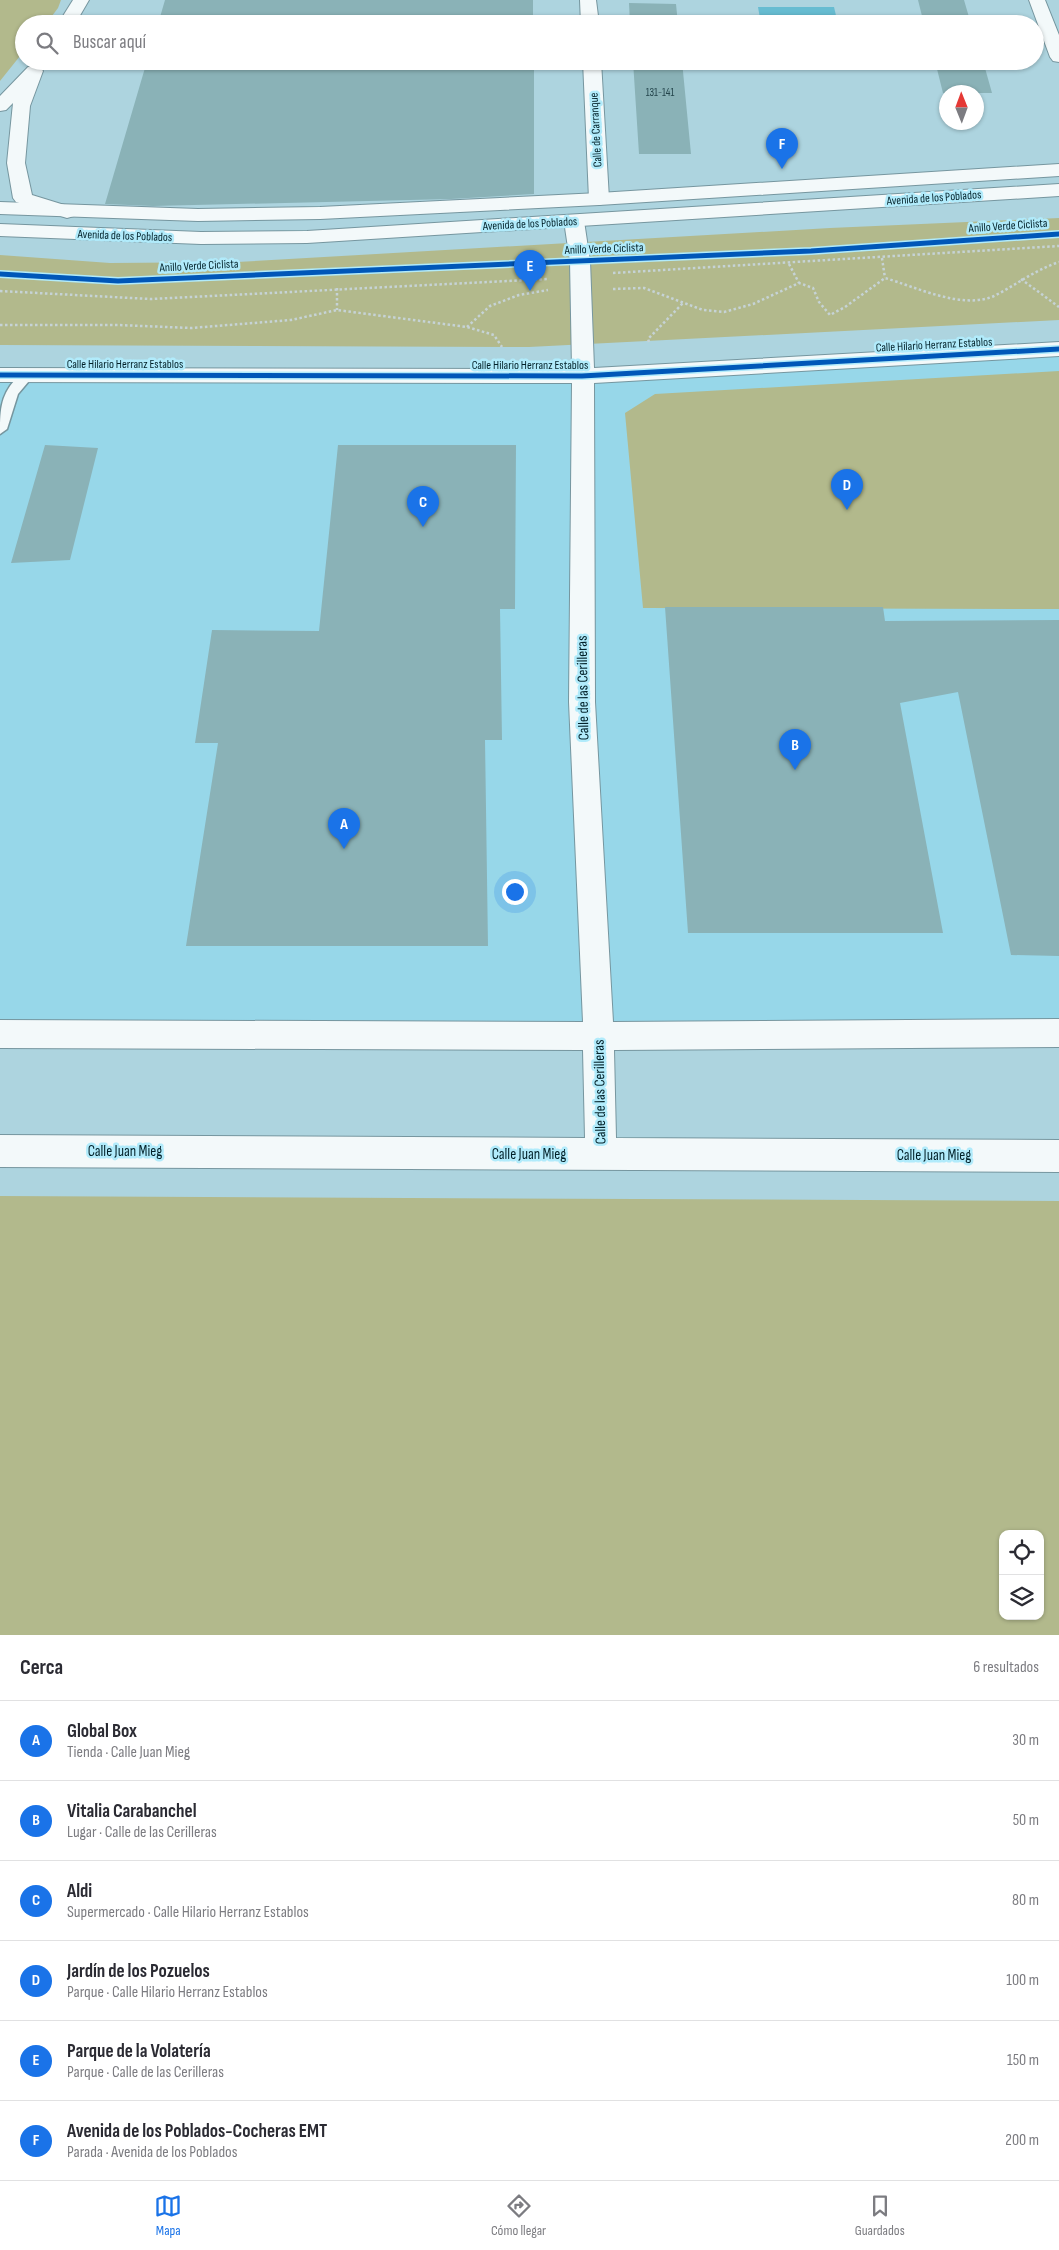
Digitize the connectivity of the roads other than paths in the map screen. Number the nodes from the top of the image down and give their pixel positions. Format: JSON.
{"nodes":[{"id":1,"x":81,"y":0,"type":"edge"},
{"id":2,"x":588,"y":0,"type":"edge"},
{"id":3,"x":1037,"y":0,"type":"edge"},
{"id":4,"x":72,"y":15,"type":"edge"},
{"id":5,"x":589,"y":15,"type":"edge"},
{"id":6,"x":1043,"y":15,"type":"edge"},
{"id":7,"x":1044,"y":18,"type":"edge"},
{"id":8,"x":1059,"y":57,"type":"edge"},
{"id":9,"x":33,"y":70,"type":"edge"},
{"id":10,"x":35,"y":70,"type":"edge"},
{"id":11,"x":593,"y":70,"type":"edge"},
{"id":12,"x":0,"y":106,"type":"edge"},
{"id":13,"x":1059,"y":170,"type":"edge"},
{"id":14,"x":1059,"y":190,"type":"edge"},
{"id":15,"x":600,"y":198,"type":"junction"},
{"id":16,"x":0,"y":208,"type":"edge"},
{"id":17,"x":67,"y":212,"type":"junction"},
{"id":18,"x":574,"y":221,"type":"junction"},
{"id":19,"x":0,"y":230,"type":"edge"},
{"id":20,"x":1059,"y":349,"type":"edge"},
{"id":21,"x":0,"y":375,"type":"edge"},
{"id":22,"x":28,"y":375,"type":"junction"},
{"id":23,"x":582,"y":376,"type":"junction"},
{"id":24,"x":2,"y":415,"type":"edge"},
{"id":25,"x":0,"y":429,"type":"edge"},
{"id":26,"x":1059,"y":1033,"type":"edge"},
{"id":27,"x":0,"y":1034,"type":"edge"},
{"id":28,"x":598,"y":1036,"type":"junction"},
{"id":29,"x":0,"y":1151,"type":"edge"},
{"id":30,"x":601,"y":1154,"type":"junction"},
{"id":31,"x":1059,"y":1156,"type":"edge"}],
"edges":[{"from":1,"to":4,"type":"street"},
{"from":2,"to":5,"type":"street"},
{"from":3,"to":6,"type":"street"},
{"from":7,"to":8,"type":"street"},
{"from":9,"to":12,"type":"street"},
{"from":10,"to":17,"type":"street"},
{"from":11,"to":15,"type":"street","name":"Calle de Carranque"},
{"from":13,"to":15,"type":"street","name":"Avenida de los Poblados"},
{"from":14,"to":18,"type":"street","name":"Avenida de los Poblados"},
{"from":15,"to":17,"type":"street","name":"Avenida de los Poblados"},
{"from":16,"to":17,"type":"street","name":"Avenida de los Poblados"},
{"from":18,"to":19,"type":"street","name":"Avenida de los Poblados"},
{"from":18,"to":23,"type":"street","name":"Calle de las Cerilleras"},
{"from":20,"to":23,"type":"street","name":"Calle Hilario Herranz Establos"},
{"from":21,"to":22,"type":"street","name":"Calle Hilario Herranz Establos"},
{"from":22,"to":23,"type":"street","name":"Calle Hilario Herranz Establos"},
{"from":22,"to":24,"type":"lane"},
{"from":23,"to":28,"type":"street","name":"Calle de las Cerilleras"},
{"from":24,"to":25,"type":"lane"},
{"from":26,"to":28,"type":"street"},
{"from":27,"to":28,"type":"street"},
{"from":28,"to":30,"type":"street","name":"Calle de las Cerilleras"},
{"from":29,"to":30,"type":"street","name":"Calle Juan Mieg"},
{"from":30,"to":31,"type":"street","name":"Calle Juan Mieg"}]}
